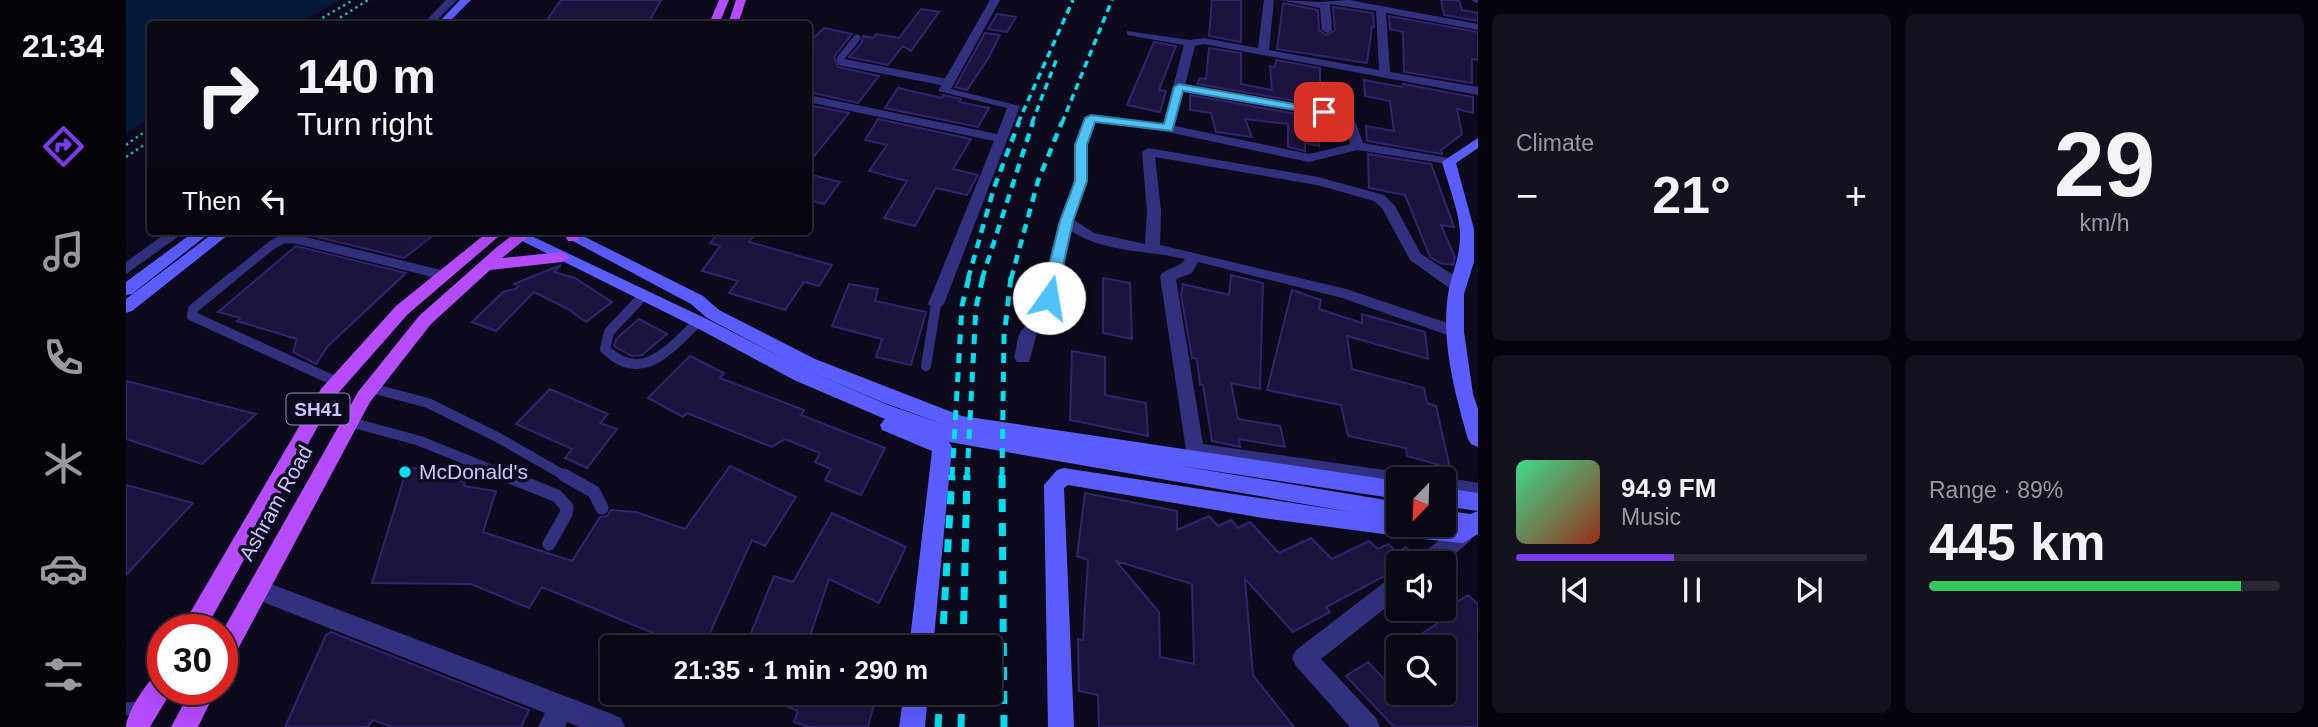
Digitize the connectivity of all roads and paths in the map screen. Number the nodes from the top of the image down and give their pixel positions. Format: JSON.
{"nodes":[{"id":1,"x":353,"y":0,"type":"edge"},
{"id":2,"x":368,"y":0,"type":"edge"},
{"id":3,"x":452,"y":0,"type":"edge"},
{"id":4,"x":466,"y":0,"type":"edge"},
{"id":5,"x":480,"y":0,"type":"edge"},
{"id":6,"x":724,"y":0,"type":"edge"},
{"id":7,"x":741,"y":0,"type":"edge"},
{"id":8,"x":995,"y":0,"type":"edge"},
{"id":9,"x":1269,"y":0,"type":"edge"},
{"id":10,"x":1285,"y":0,"type":"edge"},
{"id":11,"x":1326,"y":6,"type":"junction"},
{"id":12,"x":1381,"y":10,"type":"junction"},
{"id":13,"x":455,"y":19,"type":"edge"},
{"id":14,"x":441,"y":20,"type":"edge"},
{"id":15,"x":317,"y":21,"type":"edge"},
{"id":16,"x":335,"y":21,"type":"edge"},
{"id":17,"x":716,"y":21,"type":"edge"},
{"id":18,"x":734,"y":21,"type":"edge"},
{"id":19,"x":1478,"y":27,"type":"edge"},
{"id":20,"x":1327,"y":30,"type":"dead end"},
{"id":21,"x":1131,"y":33,"type":"dead end"},
{"id":22,"x":858,"y":38,"type":"dead end"},
{"id":23,"x":1190,"y":43,"type":"junction"},
{"id":24,"x":1263,"y":52,"type":"junction"},
{"id":25,"x":1385,"y":74,"type":"junction"},
{"id":26,"x":949,"y":83,"type":"junction"},
{"id":27,"x":1179,"y":87,"type":"junction"},
{"id":28,"x":1478,"y":92,"type":"edge"},
{"id":29,"x":812,"y":98,"type":"edge"},
{"id":30,"x":1168,"y":128,"type":"junction"},
{"id":31,"x":147,"y":131,"type":"edge"},
{"id":32,"x":1002,"y":139,"type":"junction"},
{"id":33,"x":1478,"y":142,"type":"edge"},
{"id":34,"x":147,"y":143,"type":"edge"},
{"id":35,"x":126,"y":145,"type":"edge"},
{"id":36,"x":1357,"y":146,"type":"junction"},
{"id":37,"x":126,"y":157,"type":"edge"},
{"id":38,"x":1449,"y":162,"type":"junction"},
{"id":39,"x":1066,"y":221,"type":"junction"},
{"id":40,"x":1473,"y":232,"type":"edge"},
{"id":41,"x":221,"y":235,"type":"edge"},
{"id":42,"x":493,"y":235,"type":"edge"},
{"id":43,"x":517,"y":235,"type":"edge"},
{"id":44,"x":523,"y":235,"type":"edge"},
{"id":45,"x":574,"y":235,"type":"edge"},
{"id":46,"x":177,"y":239,"type":"edge"},
{"id":47,"x":1152,"y":249,"type":"junction"},
{"id":48,"x":562,"y":257,"type":"junction"},
{"id":49,"x":1194,"y":257,"type":"junction"},
{"id":50,"x":485,"y":265,"type":"junction"},
{"id":51,"x":126,"y":269,"type":"edge"},
{"id":52,"x":443,"y":275,"type":"junction"},
{"id":53,"x":1458,"y":286,"type":"junction"},
{"id":54,"x":126,"y":290,"type":"edge"},
{"id":55,"x":643,"y":296,"type":"junction"},
{"id":56,"x":936,"y":304,"type":"joint"},
{"id":57,"x":126,"y":307,"type":"edge"},
{"id":58,"x":701,"y":323,"type":"junction"},
{"id":59,"x":1456,"y":332,"type":"junction"},
{"id":60,"x":1023,"y":357,"type":"dead end"},
{"id":61,"x":926,"y":366,"type":"dead end"},
{"id":62,"x":337,"y":382,"type":"junction"},
{"id":63,"x":371,"y":388,"type":"junction"},
{"id":64,"x":350,"y":422,"type":"junction"},
{"id":65,"x":1478,"y":439,"type":"edge"},
{"id":66,"x":1386,"y":478,"type":"edge"},
{"id":67,"x":1456,"y":488,"type":"edge"},
{"id":68,"x":1386,"y":489,"type":"edge"},
{"id":69,"x":1478,"y":492,"type":"edge"},
{"id":70,"x":1456,"y":499,"type":"edge"},
{"id":71,"x":1478,"y":502,"type":"edge"},
{"id":72,"x":602,"y":508,"type":"dead end"},
{"id":73,"x":1386,"y":509,"type":"edge"},
{"id":74,"x":1473,"y":526,"type":"edge"},
{"id":75,"x":550,"y":544,"type":"dead end"},
{"id":76,"x":1442,"y":551,"type":"edge"},
{"id":77,"x":258,"y":590,"type":"junction"},
{"id":78,"x":1386,"y":594,"type":"edge"},
{"id":79,"x":201,"y":614,"type":"edge"},
{"id":80,"x":238,"y":627,"type":"edge"},
{"id":81,"x":922,"y":635,"type":"edge"},
{"id":82,"x":196,"y":705,"type":"edge"},
{"id":83,"x":915,"y":705,"type":"edge"},
{"id":84,"x":556,"y":717,"type":"edge"},
{"id":85,"x":184,"y":727,"type":"edge"},
{"id":86,"x":612,"y":727,"type":"edge"},
{"id":87,"x":912,"y":727,"type":"edge"},
{"id":88,"x":1061,"y":727,"type":"edge"},
{"id":89,"x":1367,"y":727,"type":"edge"}],
"edges":[{"from":1,"to":15,"type":"path"},
{"from":2,"to":16,"type":"path"},
{"from":3,"to":14,"type":"street"},
{"from":4,"to":13,"type":"street"},
{"from":5,"to":13,"type":"street"},
{"from":6,"to":17,"type":"main road"},
{"from":7,"to":18,"type":"main road"},
{"from":8,"to":26,"type":"street"},
{"from":9,"to":24,"type":"street"},
{"from":10,"to":11,"type":"street"},
{"from":11,"to":12,"type":"street"},
{"from":11,"to":20,"type":"street"},
{"from":12,"to":19,"type":"street"},
{"from":12,"to":25,"type":"street"},
{"from":13,"to":14,"type":"street"},
{"from":21,"to":23,"type":"street"},
{"from":22,"to":26,"type":"lane"},
{"from":23,"to":24,"type":"street"},
{"from":23,"to":27,"type":"street"},
{"from":24,"to":25,"type":"street"},
{"from":25,"to":28,"type":"street"},
{"from":26,"to":32,"type":"street"},
{"from":27,"to":30,"type":"street"},
{"from":27,"to":36,"type":"street"},
{"from":29,"to":32,"type":"street"},
{"from":30,"to":36,"type":"street"},
{"from":30,"to":39,"type":"street"},
{"from":31,"to":35,"type":"path"},
{"from":32,"to":56,"type":"street"},
{"from":33,"to":38,"type":"street"},
{"from":34,"to":37,"type":"path"},
{"from":36,"to":38,"type":"street"},
{"from":38,"to":40,"type":"street"},
{"from":39,"to":47,"type":"street"},
{"from":39,"to":60,"type":"street"},
{"from":40,"to":53,"type":"street"},
{"from":41,"to":57,"type":"street"},
{"from":42,"to":52,"type":"main road","name":"Ashram Road","number":"SH41"},
{"from":43,"to":50,"type":"main road","name":"Ashram Road"},
{"from":44,"to":48,"type":"street"},
{"from":45,"to":68,"type":"street"},
{"from":46,"to":51,"type":"street"},
{"from":46,"to":54,"type":"street"},
{"from":47,"to":49,"type":"street"},
{"from":47,"to":53,"type":"street"},
{"from":48,"to":50,"type":"main road"},
{"from":48,"to":55,"type":"street"},
{"from":49,"to":59,"type":"street"},
{"from":49,"to":66,"type":"street"},
{"from":50,"to":63,"type":"main road","name":"Ashram Road"},
{"from":52,"to":62,"type":"main road","name":"Ashram Road","number":"SH41"},
{"from":52,"to":62,"type":"lane"},
{"from":53,"to":59,"type":"street"},
{"from":55,"to":58,"type":"street"},
{"from":55,"to":58,"type":"lane"},
{"from":56,"to":61,"type":"lane"},
{"from":58,"to":73,"type":"street"},
{"from":58,"to":81,"type":"street"},
{"from":59,"to":65,"type":"street"},
{"from":62,"to":79,"type":"main road","name":"Ashram Road","number":"SH41"},
{"from":63,"to":64,"type":"main road","name":"Ashram Road"},
{"from":63,"to":72,"type":"lane"},
{"from":64,"to":75,"type":"lane"},
{"from":64,"to":77,"type":"main road","name":"Ashram Road"},
{"from":67,"to":69,"type":"street"},
{"from":70,"to":71,"type":"street"},
{"from":74,"to":76,"type":"street"},
{"from":74,"to":88,"type":"street"},
{"from":77,"to":80,"type":"main road","name":"Ashram Road"},
{"from":77,"to":84,"type":"street"},
{"from":78,"to":89,"type":"street"},
{"from":82,"to":85,"type":"main road"},
{"from":83,"to":87,"type":"street"},
{"from":84,"to":86,"type":"street"}]}
